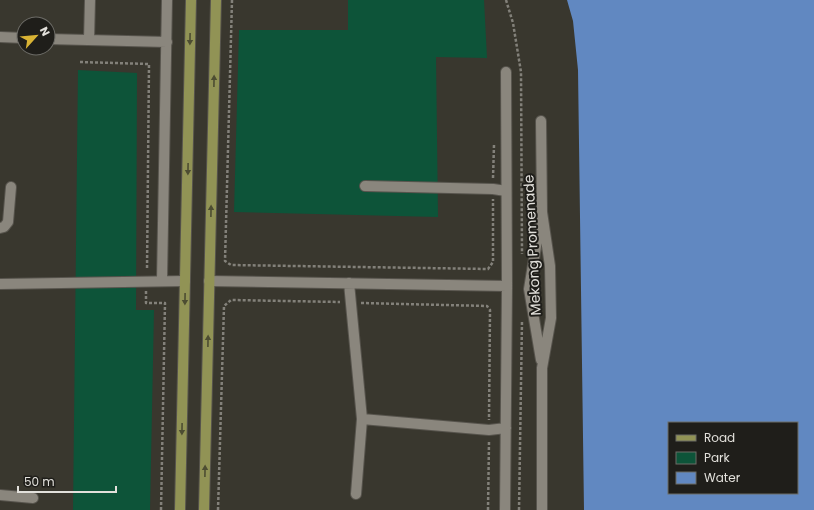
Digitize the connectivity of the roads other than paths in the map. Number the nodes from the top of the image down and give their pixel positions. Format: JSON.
{"nodes":[{"id":1,"x":90,"y":0,"type":"edge"},
{"id":2,"x":167,"y":0,"type":"edge"},
{"id":3,"x":191,"y":0,"type":"edge"},
{"id":4,"x":216,"y":0,"type":"edge"},
{"id":5,"x":0,"y":37,"type":"edge"},
{"id":6,"x":16,"y":38,"type":"edge"},
{"id":7,"x":56,"y":39,"type":"edge"},
{"id":8,"x":89,"y":40,"type":"junction"},
{"id":9,"x":167,"y":42,"type":"junction"},
{"id":10,"x":506,"y":72,"type":"dead end"},
{"id":11,"x":541,"y":121,"type":"dead end"},
{"id":12,"x":365,"y":186,"type":"dead end"},
{"id":13,"x":11,"y":188,"type":"dead end"},
{"id":14,"x":506,"y":191,"type":"junction"},
{"id":15,"x":542,"y":212,"type":"junction"},
{"id":16,"x":0,"y":228,"type":"edge"},
{"id":17,"x":162,"y":280,"type":"junction"},
{"id":18,"x":185,"y":280,"type":"junction"},
{"id":19,"x":209,"y":281,"type":"junction"},
{"id":20,"x":350,"y":283,"type":"junction"},
{"id":21,"x":0,"y":284,"type":"edge"},
{"id":22,"x":507,"y":286,"type":"junction"},
{"id":23,"x":542,"y":368,"type":"junction"},
{"id":24,"x":362,"y":419,"type":"junction"},
{"id":25,"x":506,"y":428,"type":"junction"},
{"id":26,"x":356,"y":494,"type":"dead end"},
{"id":27,"x":0,"y":495,"type":"edge"},
{"id":28,"x":32,"y":498,"type":"dead end"},
{"id":29,"x":180,"y":510,"type":"edge"},
{"id":30,"x":204,"y":510,"type":"edge"},
{"id":31,"x":505,"y":510,"type":"edge"},
{"id":32,"x":542,"y":510,"type":"edge"}],
"edges":[{"from":1,"to":8,"type":"street"},
{"from":2,"to":9,"type":"street"},
{"from":3,"to":18,"type":"main road","one_way":true},
{"from":19,"to":4,"type":"main road","one_way":true},
{"from":5,"to":6,"type":"street"},
{"from":7,"to":8,"type":"street"},
{"from":8,"to":9,"type":"street"},
{"from":9,"to":17,"type":"street"},
{"from":10,"to":14,"type":"street"},
{"from":11,"to":15,"type":"street","name":"Mekong Promenade"},
{"from":12,"to":14,"type":"street"},
{"from":13,"to":16,"type":"street"},
{"from":14,"to":22,"type":"street"},
{"from":15,"to":23,"type":"street","name":"Mekong Promenade"},
{"from":15,"to":23,"type":"street"},
{"from":17,"to":18,"type":"street"},
{"from":17,"to":21,"type":"street"},
{"from":18,"to":29,"type":"main road","one_way":true},
{"from":19,"to":20,"type":"street"},
{"from":30,"to":19,"type":"main road","one_way":true},
{"from":20,"to":22,"type":"street"},
{"from":20,"to":24,"type":"street"},
{"from":22,"to":25,"type":"street"},
{"from":23,"to":32,"type":"street","name":"Mekong Promenade"},
{"from":24,"to":25,"type":"street"},
{"from":24,"to":26,"type":"street"},
{"from":25,"to":31,"type":"street"},
{"from":27,"to":28,"type":"street"}]}
